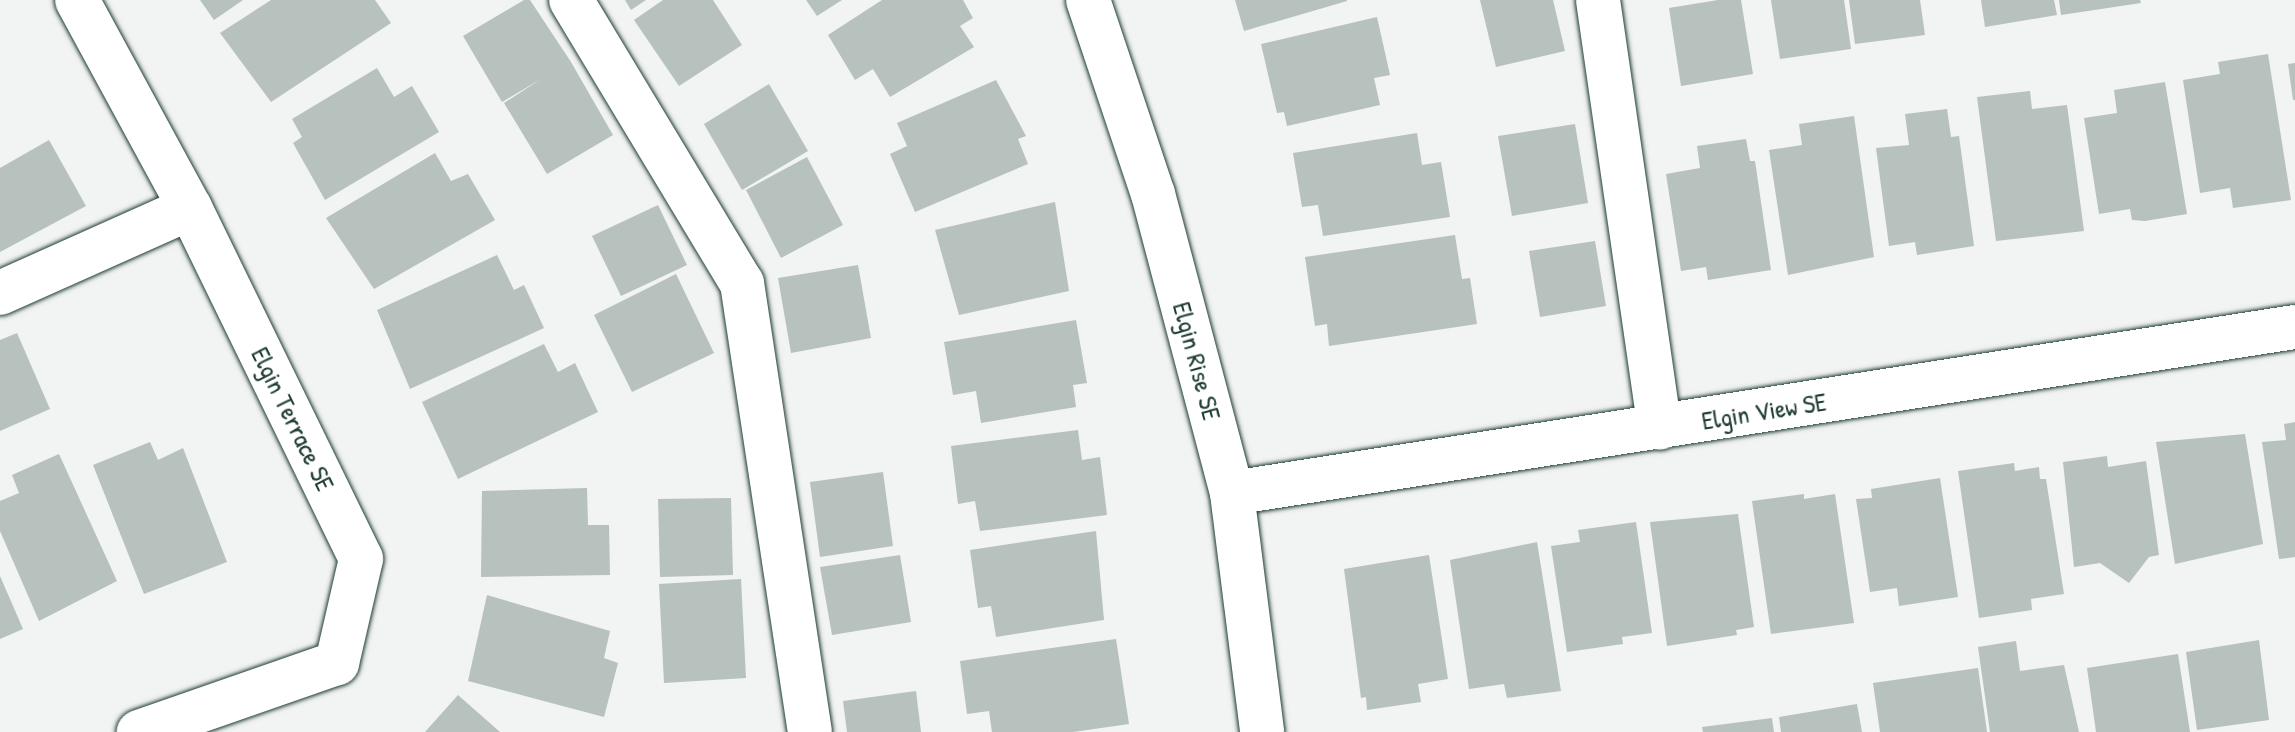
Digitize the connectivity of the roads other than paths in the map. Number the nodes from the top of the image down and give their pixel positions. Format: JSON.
{"nodes":[{"id":1,"x":77,"y":0,"type":"edge"},
{"id":2,"x":571,"y":0,"type":"edge"},
{"id":3,"x":1088,"y":0,"type":"edge"},
{"id":4,"x":1598,"y":0,"type":"edge"},
{"id":5,"x":190,"y":208,"type":"junction"},
{"id":6,"x":0,"y":293,"type":"edge"},
{"id":7,"x":2295,"y":327,"type":"edge"},
{"id":8,"x":1660,"y":428,"type":"junction"},
{"id":9,"x":1232,"y":493,"type":"junction"},
{"id":10,"x":139,"y":732,"type":"edge"},
{"id":11,"x":810,"y":732,"type":"edge"},
{"id":12,"x":1262,"y":732,"type":"edge"}],
"edges":[{"from":1,"to":5,"type":"street","name":"Elgin Terrace SE"},
{"from":2,"to":11,"type":"street"},
{"from":3,"to":9,"type":"street","name":"Elgin Rise SE"},
{"from":4,"to":8,"type":"street"},
{"from":5,"to":6,"type":"street"},
{"from":5,"to":10,"type":"street","name":"Elgin Terrace SE"},
{"from":7,"to":8,"type":"street","name":"Elgin View SE"},
{"from":8,"to":9,"type":"street","name":"Elgin View SE"},
{"from":9,"to":12,"type":"street","name":"Elgin Rise SE"}]}
